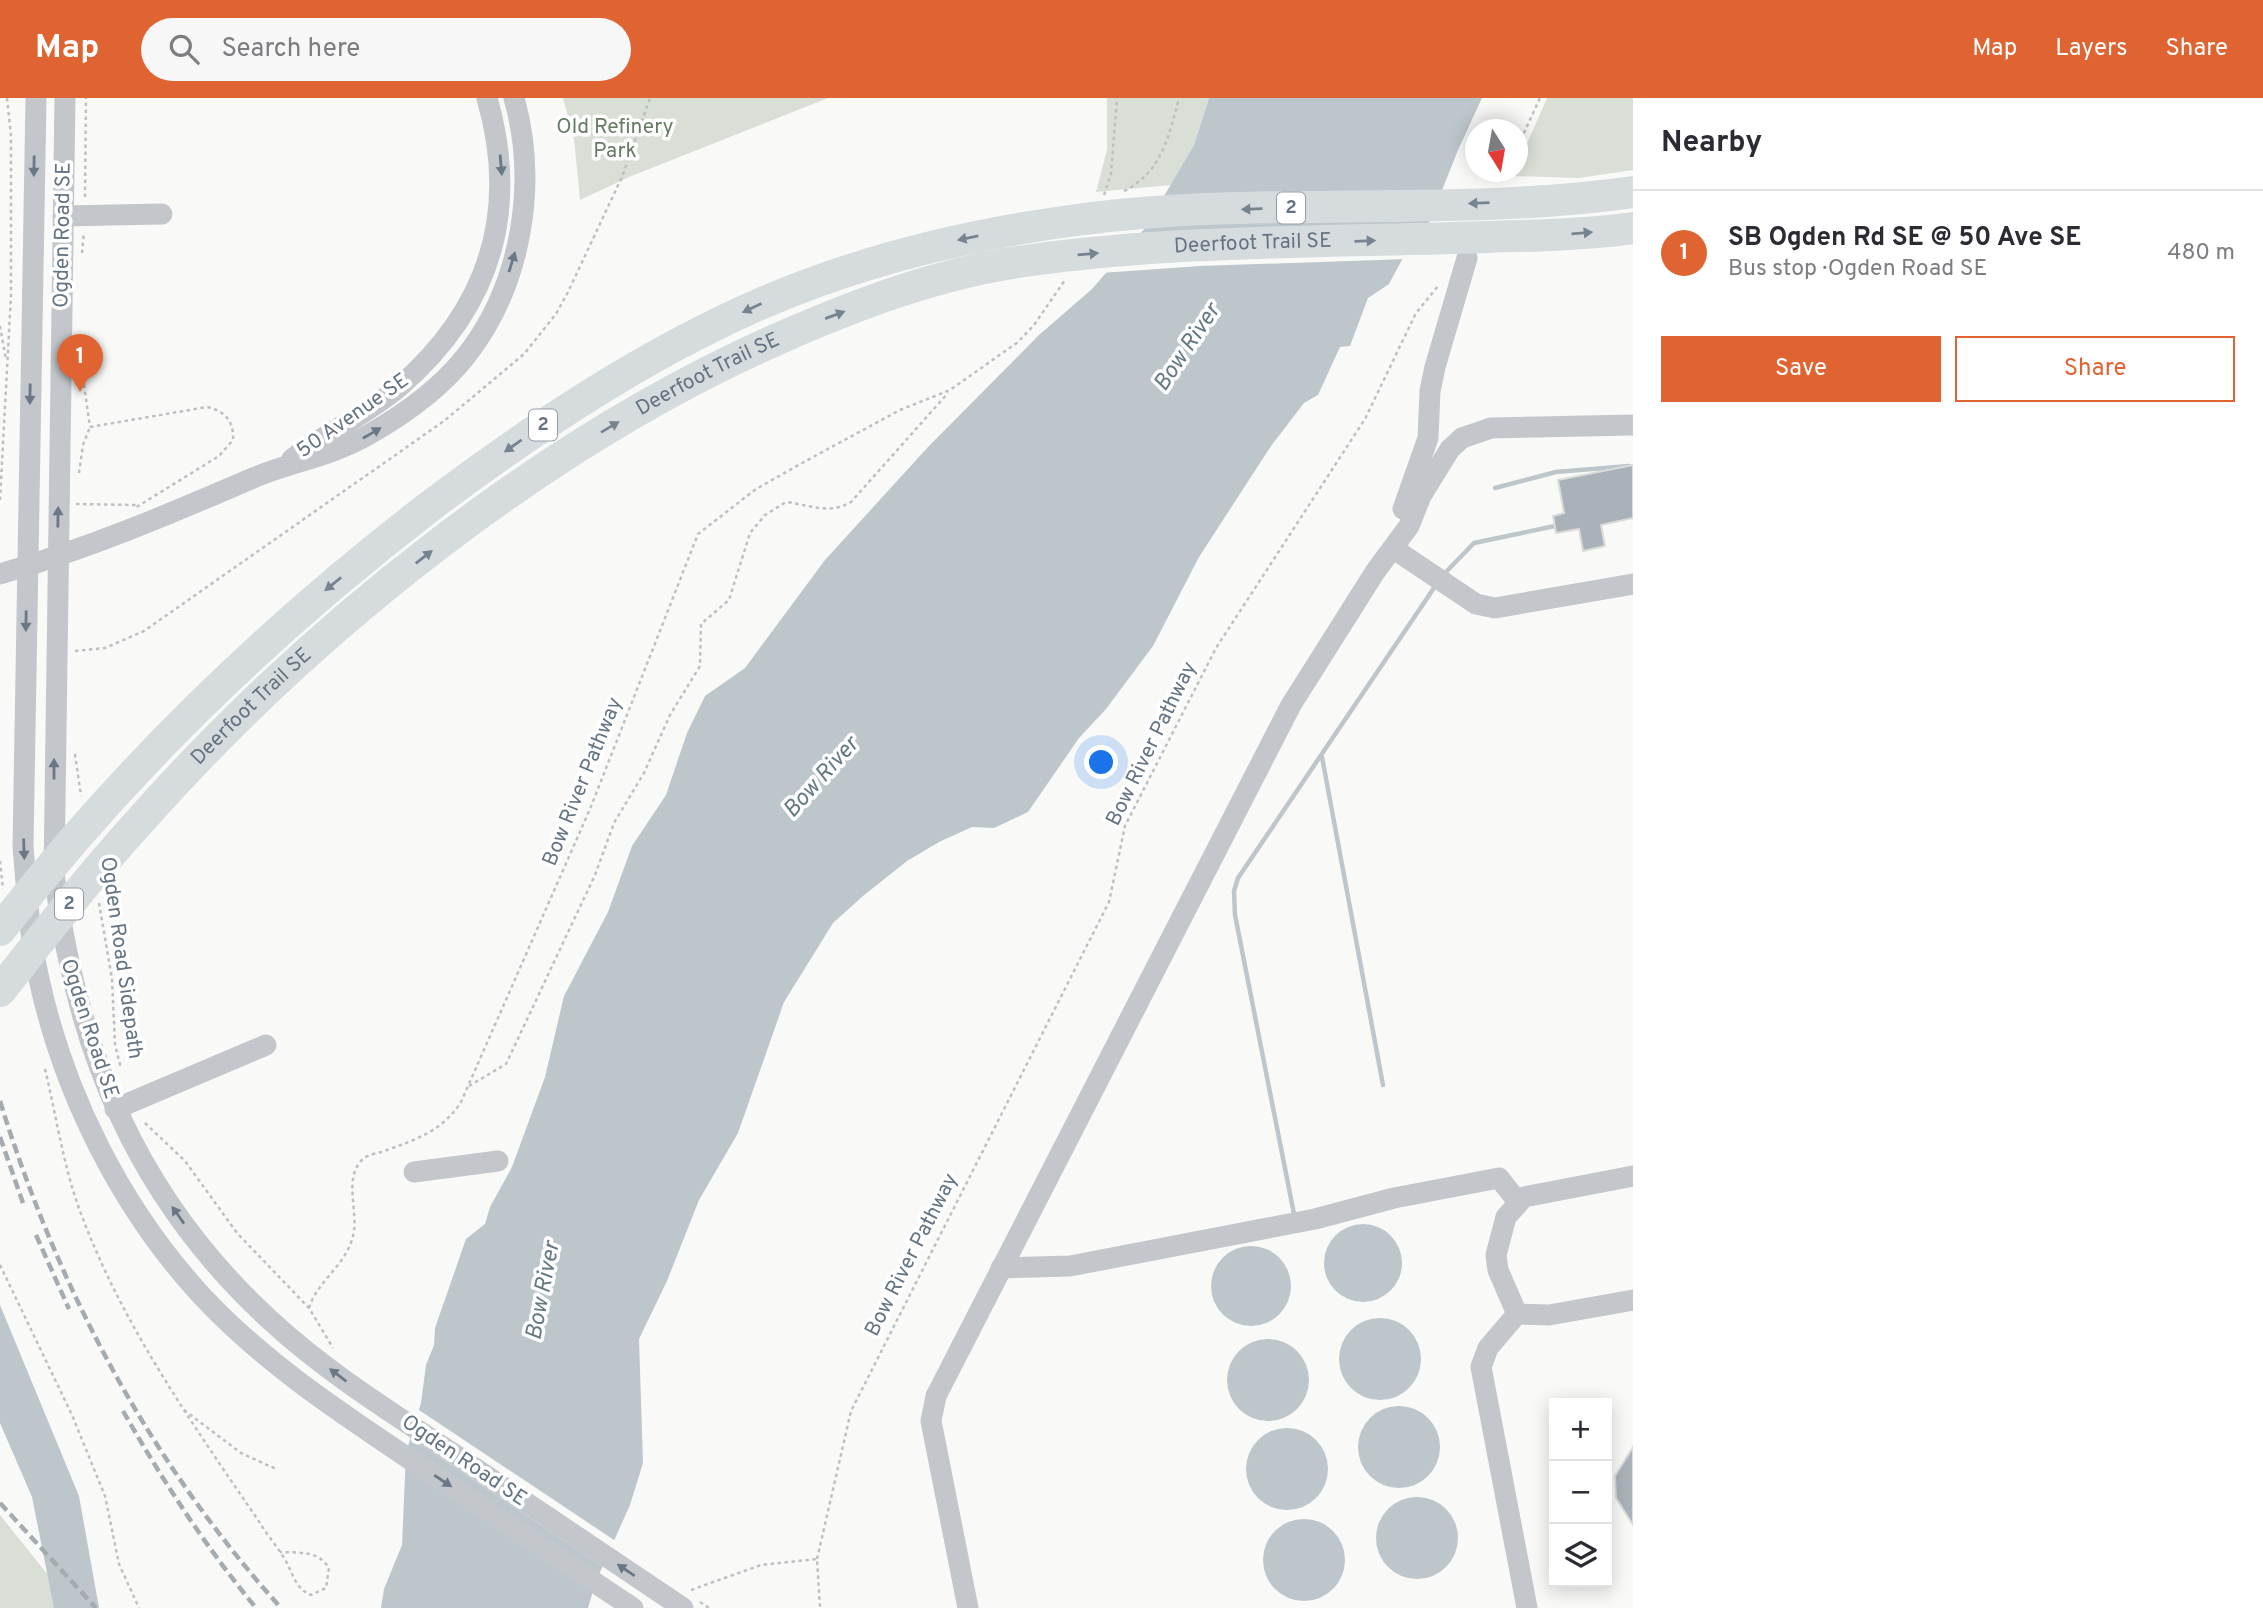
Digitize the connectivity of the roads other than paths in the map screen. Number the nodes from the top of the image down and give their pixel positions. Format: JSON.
{"nodes":[{"id":1,"x":36,"y":98,"type":"edge"},
{"id":2,"x":65,"y":98,"type":"edge"},
{"id":3,"x":487,"y":98,"type":"edge"},
{"id":4,"x":514,"y":98,"type":"edge"},
{"id":5,"x":1633,"y":192,"type":"edge"},
{"id":6,"x":162,"y":214,"type":"dead end"},
{"id":7,"x":74,"y":216,"type":"junction"},
{"id":8,"x":1633,"y":228,"type":"edge"},
{"id":9,"x":1467,"y":258,"type":"road end"},
{"id":10,"x":1633,"y":425,"type":"edge"},
{"id":11,"x":285,"y":464,"type":"junction"},
{"id":12,"x":1394,"y":549,"type":"junction"},
{"id":13,"x":0,"y":574,"type":"edge"},
{"id":14,"x":1633,"y":584,"type":"edge"},
{"id":15,"x":0,"y":930,"type":"edge"},
{"id":16,"x":0,"y":991,"type":"edge"},
{"id":17,"x":266,"y":1045,"type":"dead end"},
{"id":18,"x":125,"y":1105,"type":"junction"},
{"id":19,"x":498,"y":1161,"type":"dead end"},
{"id":20,"x":414,"y":1172,"type":"dead end"},
{"id":21,"x":1633,"y":1176,"type":"edge"},
{"id":22,"x":1518,"y":1202,"type":"junction"},
{"id":23,"x":1001,"y":1268,"type":"junction"},
{"id":24,"x":1633,"y":1300,"type":"edge"},
{"id":25,"x":1517,"y":1314,"type":"junction"},
{"id":26,"x":682,"y":1602,"type":"edge"},
{"id":27,"x":633,"y":1608,"type":"edge"},
{"id":28,"x":968,"y":1608,"type":"edge"},
{"id":29,"x":1527,"y":1608,"type":"edge"}],
"edges":[{"from":1,"to":27,"type":"street","name":"Ogden Road SE","one_way":true},
{"from":2,"to":7,"type":"street","name":"Ogden Road SE"},
{"from":3,"to":11,"type":"street","name":"50 Avenue SE","one_way":true},
{"from":11,"to":4,"type":"street","name":"50 Avenue SE","one_way":true},
{"from":5,"to":15,"type":"highway","name":"Deerfoot Trail SE","number":"2","one_way":true},
{"from":6,"to":7,"type":"street"},
{"from":18,"to":7,"type":"street","name":"Ogden Road SE","one_way":true},
{"from":16,"to":8,"type":"highway","name":"Deerfoot Trail SE","number":"2","one_way":true},
{"from":9,"to":12,"type":"street"},
{"from":10,"to":12,"type":"street"},
{"from":11,"to":13,"type":"street","name":"50 Avenue SE"},
{"from":12,"to":14,"type":"street"},
{"from":12,"to":23,"type":"street"},
{"from":17,"to":18,"type":"street"},
{"from":26,"to":18,"type":"street","name":"Ogden Road SE","one_way":true},
{"from":19,"to":20,"type":"street"},
{"from":21,"to":22,"type":"street"},
{"from":22,"to":23,"type":"street"},
{"from":22,"to":25,"type":"street"},
{"from":23,"to":28,"type":"street"},
{"from":24,"to":25,"type":"street"},
{"from":25,"to":29,"type":"street"}]}
